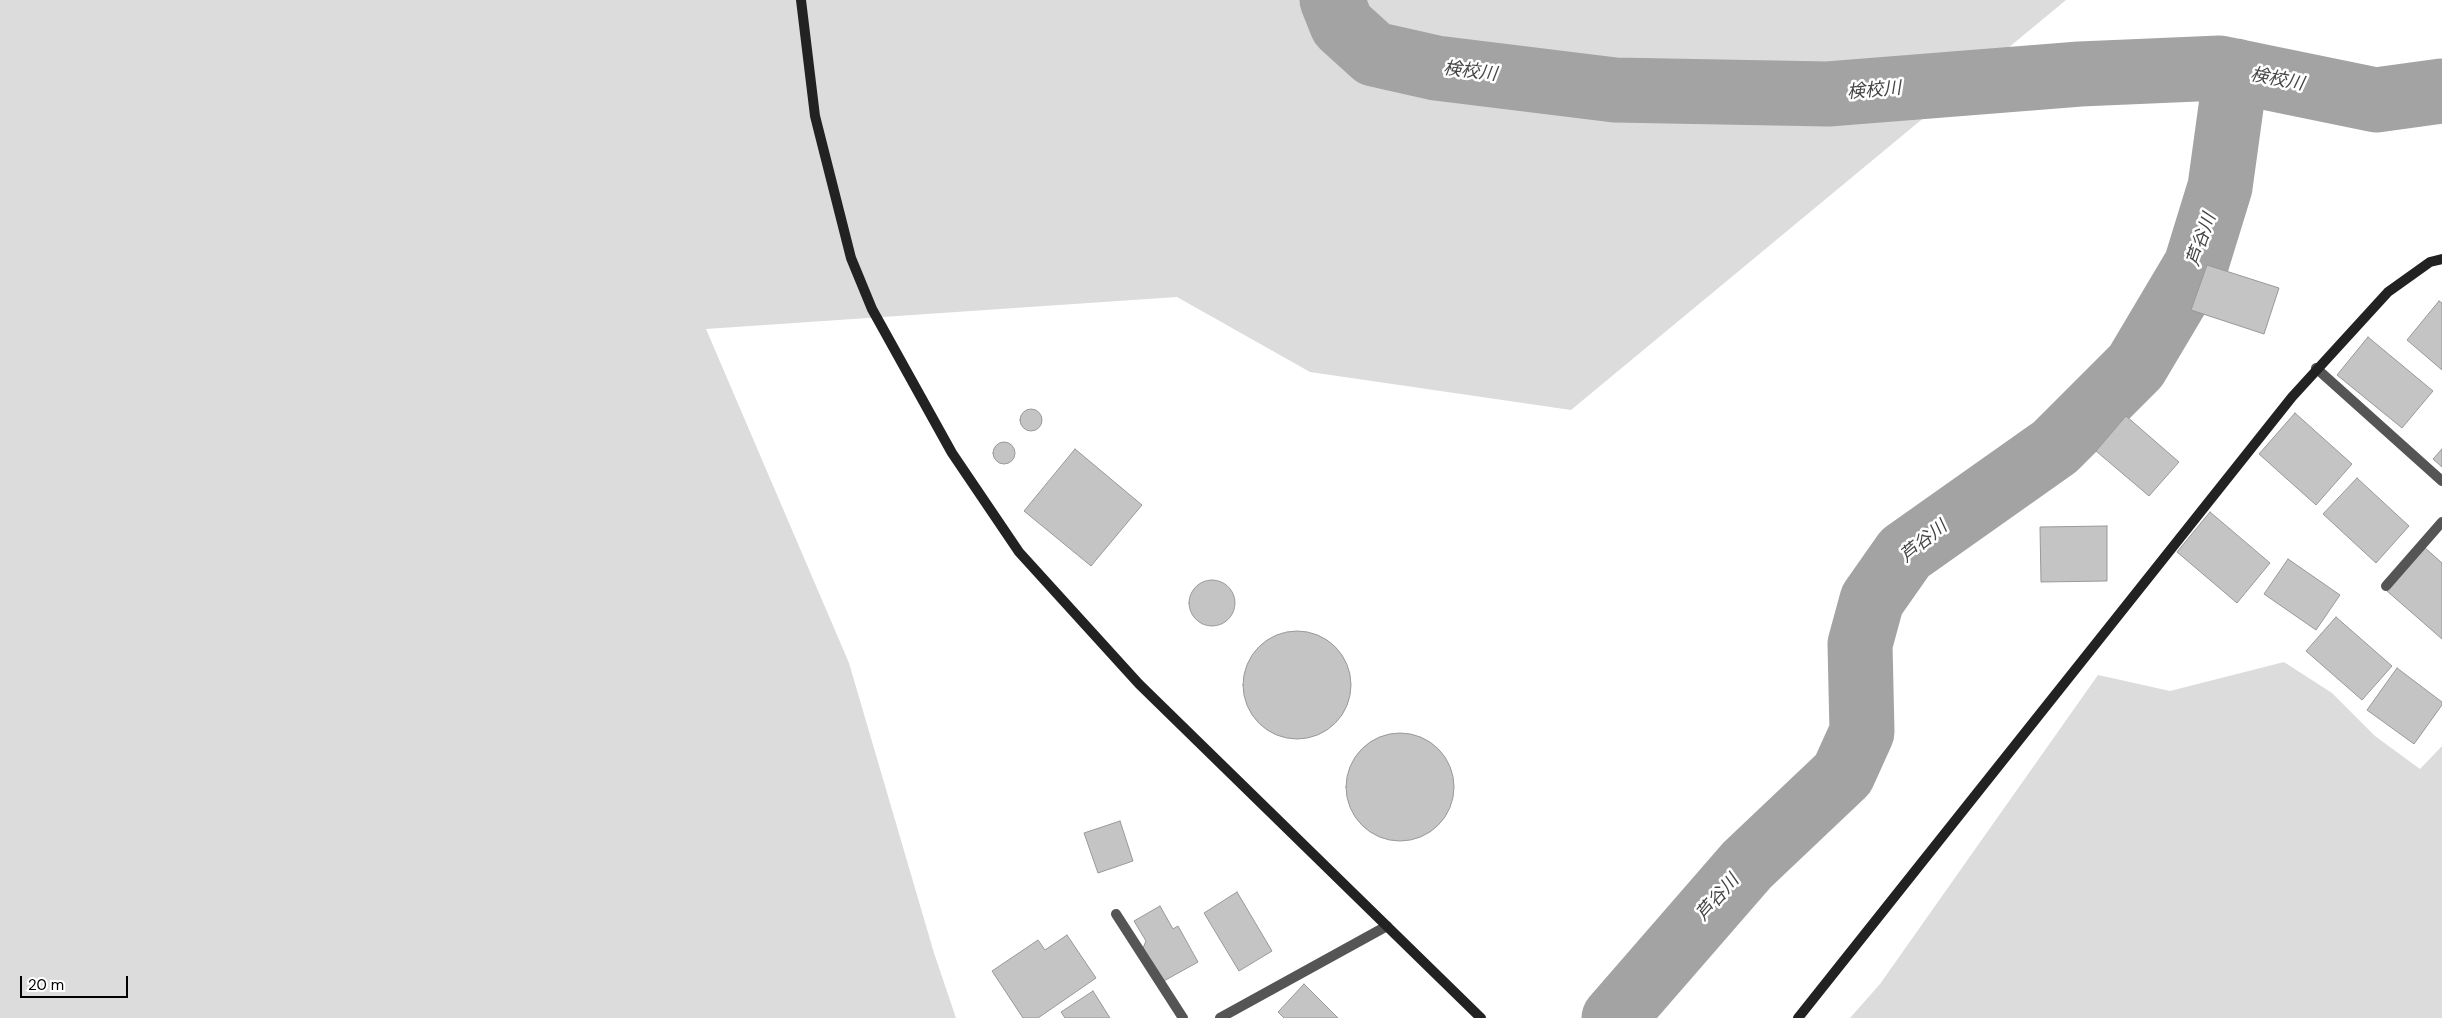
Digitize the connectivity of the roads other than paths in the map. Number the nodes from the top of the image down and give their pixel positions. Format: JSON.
{"nodes":[{"id":1,"x":801,"y":0,"type":"edge"},
{"id":2,"x":2442,"y":259,"type":"edge"},
{"id":3,"x":2316,"y":368,"type":"junction"},
{"id":4,"x":2442,"y":481,"type":"edge"},
{"id":5,"x":2442,"y":522,"type":"edge"},
{"id":6,"x":2386,"y":586,"type":"dead end"},
{"id":7,"x":1116,"y":914,"type":"dead end"},
{"id":8,"x":1387,"y":926,"type":"junction"},
{"id":9,"x":1183,"y":1018,"type":"edge"},
{"id":10,"x":1220,"y":1018,"type":"edge"},
{"id":11,"x":1481,"y":1018,"type":"edge"},
{"id":12,"x":1798,"y":1018,"type":"edge"}],
"edges":[{"from":1,"to":8,"type":"street"},
{"from":2,"to":3,"type":"street"},
{"from":3,"to":4,"type":"street"},
{"from":3,"to":12,"type":"street"},
{"from":5,"to":6,"type":"street"},
{"from":7,"to":9,"type":"street"},
{"from":8,"to":10,"type":"street"},
{"from":8,"to":11,"type":"street"}]}
